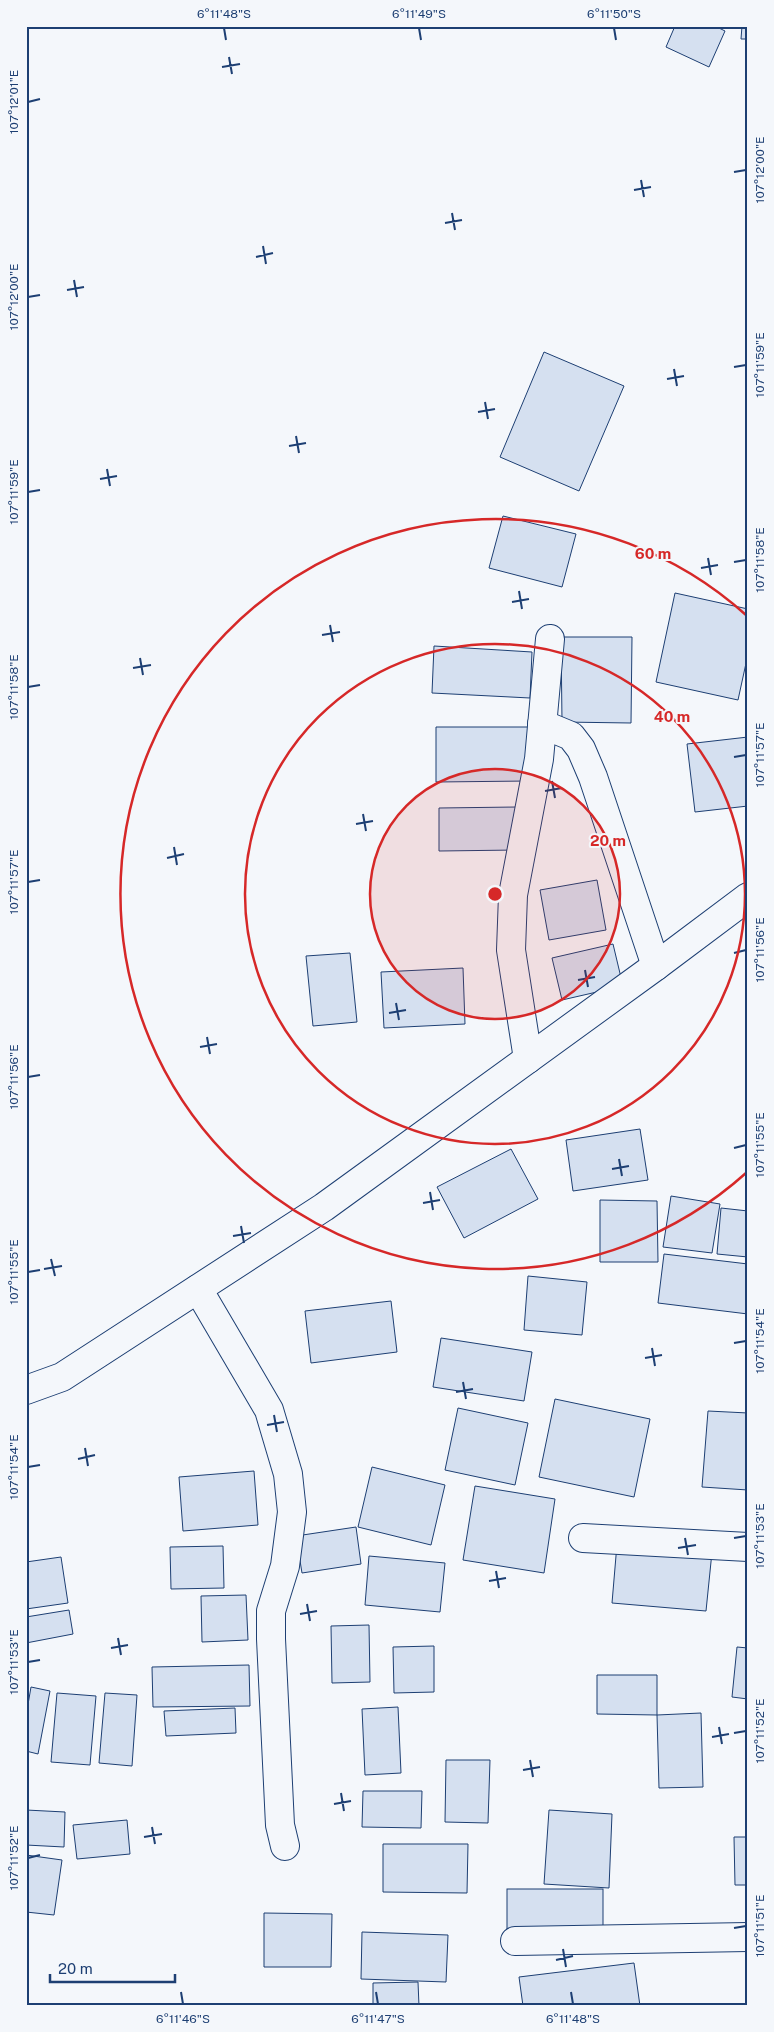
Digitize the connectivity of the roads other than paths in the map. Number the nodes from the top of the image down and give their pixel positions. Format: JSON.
{"nodes":[{"id":1,"x":550,"y":639,"type":"dead end"},
{"id":2,"x":542,"y":724,"type":"junction"},
{"id":3,"x":748,"y":897,"type":"edge"},
{"id":4,"x":656,"y":966,"type":"junction"},
{"id":5,"x":528,"y":1059,"type":"junction"},
{"id":6,"x":198,"y":1289,"type":"junction"},
{"id":7,"x":26,"y":1390,"type":"edge"},
{"id":8,"x":583,"y":1538,"type":"dead end"},
{"id":9,"x":748,"y":1547,"type":"edge"},
{"id":10,"x":285,"y":1846,"type":"dead end"},
{"id":11,"x":748,"y":1937,"type":"edge"},
{"id":12,"x":515,"y":1942,"type":"dead end"}],
"edges":[{"from":1,"to":2,"type":"street"},
{"from":2,"to":4,"type":"street"},
{"from":2,"to":5,"type":"street"},
{"from":3,"to":4,"type":"street"},
{"from":4,"to":5,"type":"street"},
{"from":5,"to":6,"type":"street"},
{"from":6,"to":7,"type":"street"},
{"from":6,"to":10,"type":"street"},
{"from":8,"to":9,"type":"street"},
{"from":11,"to":12,"type":"street"}]}
